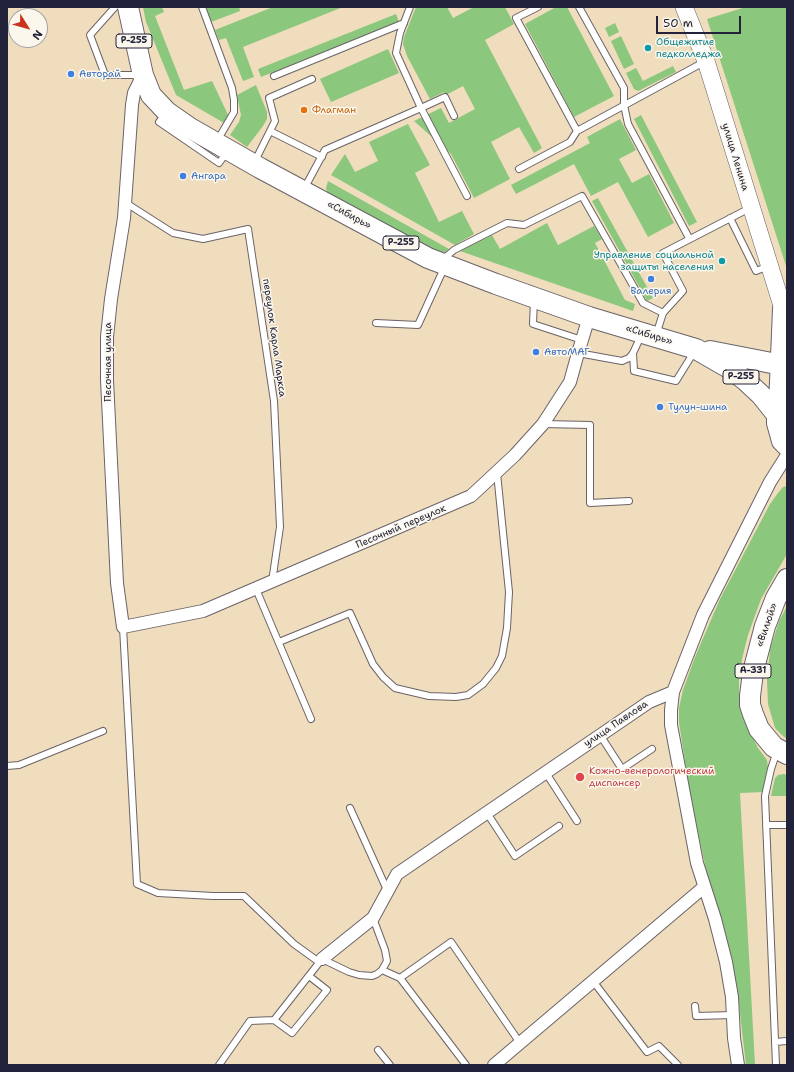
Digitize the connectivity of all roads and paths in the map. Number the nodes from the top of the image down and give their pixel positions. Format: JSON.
{"nodes":[{"id":1,"x":115,"y":7,"type":"edge"},
{"id":2,"x":128,"y":7,"type":"edge"},
{"id":3,"x":202,"y":7,"type":"edge"},
{"id":4,"x":410,"y":7,"type":"edge"},
{"id":5,"x":538,"y":7,"type":"edge"},
{"id":6,"x":579,"y":7,"type":"edge"},
{"id":7,"x":684,"y":7,"type":"edge"},
{"id":8,"x":404,"y":23,"type":"junction"},
{"id":9,"x":706,"y":61,"type":"junction"},
{"id":10,"x":142,"y":75,"type":"junction"},
{"id":11,"x":274,"y":76,"type":"dead end"},
{"id":12,"x":312,"y":79,"type":"dead end"},
{"id":13,"x":624,"y":106,"type":"junction"},
{"id":14,"x":421,"y":108,"type":"junction"},
{"id":15,"x":454,"y":116,"type":"dead end"},
{"id":16,"x":270,"y":131,"type":"junction"},
{"id":17,"x":577,"y":131,"type":"junction"},
{"id":18,"x":222,"y":147,"type":"junction"},
{"id":19,"x":322,"y":157,"type":"junction"},
{"id":20,"x":254,"y":164,"type":"junction"},
{"id":21,"x":519,"y":169,"type":"dead end"},
{"id":22,"x":304,"y":190,"type":"junction"},
{"id":23,"x":467,"y":196,"type":"dead end"},
{"id":24,"x":126,"y":203,"type":"junction"},
{"id":25,"x":751,"y":207,"type":"junction"},
{"id":26,"x":730,"y":218,"type":"junction"},
{"id":27,"x":689,"y":238,"type":"junction"},
{"id":28,"x":443,"y":264,"type":"junction"},
{"id":29,"x":770,"y":266,"type":"junction"},
{"id":30,"x":534,"y":298,"type":"junction"},
{"id":31,"x":784,"y":307,"type":"edge"},
{"id":32,"x":663,"y":313,"type":"junction"},
{"id":33,"x":590,"y":317,"type":"junction"},
{"id":34,"x":376,"y":322,"type":"dead end"},
{"id":35,"x":649,"y":334,"type":"junction"},
{"id":36,"x":582,"y":340,"type":"junction"},
{"id":37,"x":696,"y":349,"type":"junction"},
{"id":38,"x":578,"y":353,"type":"junction"},
{"id":39,"x":633,"y":353,"type":"junction"},
{"id":40,"x":783,"y":365,"type":"edge"},
{"id":41,"x":781,"y":404,"type":"edge"},
{"id":42,"x":542,"y":424,"type":"junction"},
{"id":43,"x":787,"y":446,"type":"edge"},
{"id":44,"x":787,"y":455,"type":"edge"},
{"id":45,"x":497,"y":473,"type":"junction"},
{"id":46,"x":629,"y":501,"type":"dead end"},
{"id":47,"x":787,"y":579,"type":"edge"},
{"id":48,"x":272,"y":582,"type":"junction"},
{"id":49,"x":256,"y":589,"type":"junction"},
{"id":50,"x":123,"y":627,"type":"junction"},
{"id":51,"x":279,"y":642,"type":"junction"},
{"id":52,"x":673,"y":692,"type":"junction"},
{"id":53,"x":312,"y":719,"type":"dead end"},
{"id":54,"x":103,"y":731,"type":"dead end"},
{"id":55,"x":600,"y":735,"type":"junction"},
{"id":56,"x":652,"y":749,"type":"dead end"},
{"id":57,"x":782,"y":752,"type":"edge"},
{"id":58,"x":7,"y":766,"type":"edge"},
{"id":59,"x":546,"y":772,"type":"junction"},
{"id":60,"x":350,"y":808,"type":"dead end"},
{"id":61,"x":486,"y":813,"type":"junction"},
{"id":62,"x":577,"y":821,"type":"dead end"},
{"id":63,"x":787,"y":824,"type":"edge"},
{"id":64,"x":766,"y":825,"type":"junction"},
{"id":65,"x":559,"y":826,"type":"dead end"},
{"id":66,"x":704,"y":887,"type":"junction"},
{"id":67,"x":388,"y":892,"type":"junction"},
{"id":68,"x":373,"y":918,"type":"junction"},
{"id":69,"x":320,"y":961,"type":"junction"},
{"id":70,"x":382,"y":970,"type":"junction"},
{"id":71,"x":309,"y":976,"type":"junction"},
{"id":72,"x":400,"y":978,"type":"junction"},
{"id":73,"x":593,"y":981,"type":"junction"},
{"id":74,"x":695,"y":1006,"type":"dead end"},
{"id":75,"x":733,"y":1015,"type":"junction"},
{"id":76,"x":274,"y":1020,"type":"junction"},
{"id":77,"x":787,"y":1041,"type":"edge"},
{"id":78,"x":775,"y":1042,"type":"junction"},
{"id":79,"x":520,"y":1043,"type":"junction"},
{"id":80,"x":378,"y":1050,"type":"dead end"},
{"id":81,"x":219,"y":1065,"type":"edge"},
{"id":82,"x":390,"y":1065,"type":"edge"},
{"id":83,"x":466,"y":1065,"type":"edge"},
{"id":84,"x":494,"y":1065,"type":"edge"},
{"id":85,"x":678,"y":1065,"type":"edge"},
{"id":86,"x":738,"y":1065,"type":"edge"},
{"id":87,"x":776,"y":1065,"type":"edge"}],
"edges":[{"from":1,"to":10,"type":"lane"},
{"from":2,"to":10,"type":"highway","name":"«Сибирь»","number":"Р-255"},
{"from":3,"to":18,"type":"lane"},
{"from":4,"to":8,"type":"lane"},
{"from":5,"to":17,"type":"lane"},
{"from":6,"to":13,"type":"lane"},
{"from":7,"to":9,"type":"main road","name":"улица Ленина"},
{"from":8,"to":11,"type":"lane"},
{"from":8,"to":14,"type":"lane"},
{"from":9,"to":13,"type":"lane"},
{"from":9,"to":25,"type":"main road","name":"улица Ленина"},
{"from":10,"to":18,"type":"highway","name":"«Сибирь»","number":"Р-255"},
{"from":10,"to":24,"type":"street","name":"Песочная улица"},
{"from":12,"to":16,"type":"lane"},
{"from":13,"to":17,"type":"lane"},
{"from":13,"to":27,"type":"lane"},
{"from":14,"to":15,"type":"lane"},
{"from":14,"to":19,"type":"lane"},
{"from":14,"to":23,"type":"lane"},
{"from":16,"to":19,"type":"lane"},
{"from":16,"to":20,"type":"lane"},
{"from":17,"to":21,"type":"lane"},
{"from":18,"to":20,"type":"highway","name":"«Сибирь»","number":"Р-255"},
{"from":19,"to":22,"type":"lane"},
{"from":20,"to":22,"type":"highway","name":"«Сибирь»","number":"Р-255"},
{"from":22,"to":28,"type":"highway","name":"«Сибирь»","number":"Р-255"},
{"from":24,"to":48,"type":"lane","name":"переулок Карла Маркса"},
{"from":24,"to":50,"type":"street","name":"Песочная улица"},
{"from":25,"to":26,"type":"lane"},
{"from":25,"to":29,"type":"main road","name":"улица Ленина"},
{"from":26,"to":27,"type":"lane"},
{"from":26,"to":29,"type":"lane"},
{"from":27,"to":32,"type":"lane"},
{"from":28,"to":30,"type":"highway","name":"«Сибирь»","number":"Р-255"},
{"from":28,"to":32,"type":"lane"},
{"from":28,"to":34,"type":"lane"},
{"from":29,"to":31,"type":"main road","name":"улица Ленина"},
{"from":30,"to":33,"type":"highway","name":"«Сибирь»","number":"Р-255"},
{"from":30,"to":36,"type":"lane"},
{"from":31,"to":40,"type":"highway"},
{"from":32,"to":35,"type":"lane"},
{"from":33,"to":35,"type":"highway","name":"«Сибирь»","number":"Р-255"},
{"from":33,"to":36,"type":"street","name":"Песочный переулок"},
{"from":35,"to":37,"type":"highway","name":"«Сибирь»","number":"Р-255"},
{"from":35,"to":39,"type":"lane"},
{"from":36,"to":38,"type":"street","name":"Песочный переулок"},
{"from":37,"to":39,"type":"lane"},
{"from":37,"to":40,"type":"highway","number":"Р-255"},
{"from":37,"to":41,"type":"highway","number":"Р-255"},
{"from":38,"to":39,"type":"lane"},
{"from":38,"to":42,"type":"street","name":"Песочный переулок"},
{"from":40,"to":41,"type":"highway"},
{"from":41,"to":43,"type":"highway"},
{"from":42,"to":45,"type":"street","name":"Песочный переулок"},
{"from":42,"to":46,"type":"lane"},
{"from":44,"to":52,"type":"street"},
{"from":45,"to":48,"type":"street","name":"Песочный переулок"},
{"from":45,"to":51,"type":"lane"},
{"from":47,"to":57,"type":"highway","name":"«Вилюй»","number":"А-331"},
{"from":48,"to":49,"type":"street","name":"Песочный переулок"},
{"from":49,"to":50,"type":"street","name":"Песочный переулок"},
{"from":49,"to":51,"type":"lane"},
{"from":50,"to":69,"type":"lane"},
{"from":51,"to":53,"type":"lane"},
{"from":52,"to":55,"type":"street","name":"улица Павлова"},
{"from":52,"to":66,"type":"street"},
{"from":54,"to":58,"type":"lane"},
{"from":55,"to":56,"type":"lane"},
{"from":55,"to":59,"type":"street","name":"улица Павлова"},
{"from":57,"to":64,"type":"lane"},
{"from":59,"to":61,"type":"street","name":"улица Павлова"},
{"from":59,"to":62,"type":"lane"},
{"from":60,"to":67,"type":"lane"},
{"from":61,"to":65,"type":"lane"},
{"from":61,"to":67,"type":"street","name":"улица Павлова"},
{"from":63,"to":64,"type":"lane"},
{"from":64,"to":78,"type":"lane"},
{"from":66,"to":73,"type":"street"},
{"from":66,"to":75,"type":"street"},
{"from":67,"to":68,"type":"street"},
{"from":68,"to":69,"type":"street"},
{"from":68,"to":70,"type":"lane"},
{"from":69,"to":70,"type":"lane"},
{"from":69,"to":71,"type":"lane"},
{"from":70,"to":72,"type":"lane"},
{"from":71,"to":76,"type":"lane"},
{"from":71,"to":76,"type":"lane"},
{"from":72,"to":79,"type":"lane"},
{"from":72,"to":83,"type":"lane"},
{"from":73,"to":79,"type":"street"},
{"from":73,"to":85,"type":"lane"},
{"from":74,"to":75,"type":"lane"},
{"from":75,"to":86,"type":"street"},
{"from":76,"to":81,"type":"lane"},
{"from":77,"to":78,"type":"lane"},
{"from":78,"to":87,"type":"lane"},
{"from":79,"to":84,"type":"street"},
{"from":80,"to":82,"type":"lane"}]}
